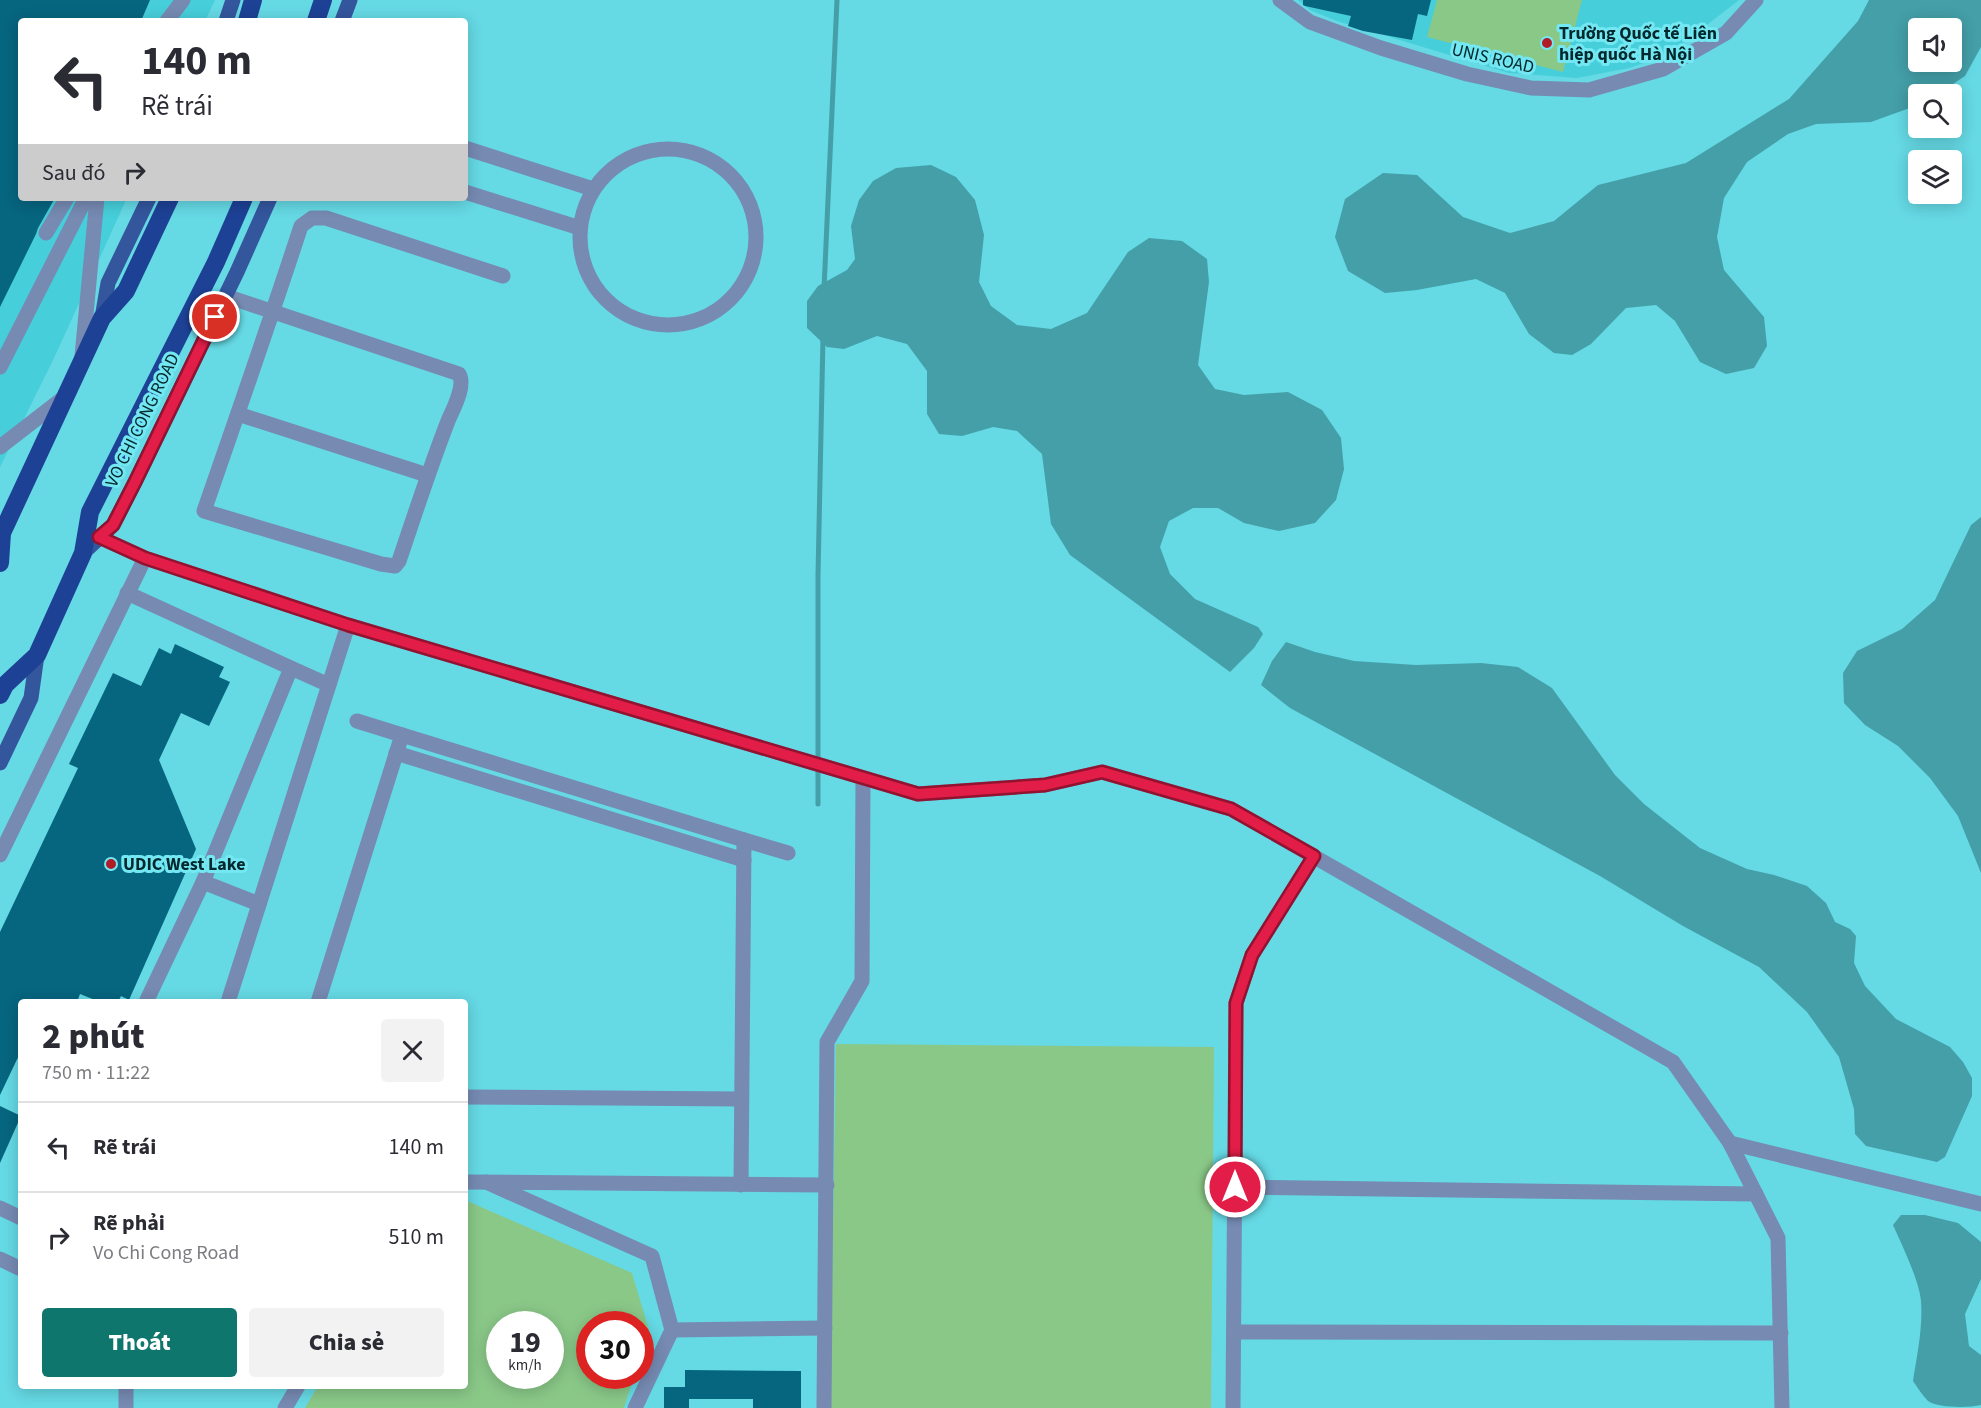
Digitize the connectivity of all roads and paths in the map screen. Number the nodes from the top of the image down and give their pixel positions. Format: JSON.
{"nodes":[{"id":1,"x":171,"y":0,"type":"edge"},
{"id":2,"x":183,"y":0,"type":"edge"},
{"id":3,"x":233,"y":0,"type":"edge"},
{"id":4,"x":254,"y":0,"type":"edge"},
{"id":5,"x":323,"y":0,"type":"edge"},
{"id":6,"x":350,"y":0,"type":"edge"},
{"id":7,"x":1280,"y":0,"type":"edge"},
{"id":8,"x":1756,"y":0,"type":"edge"},
{"id":9,"x":162,"y":18,"type":"edge"},
{"id":10,"x":169,"y":18,"type":"edge"},
{"id":11,"x":227,"y":18,"type":"edge"},
{"id":12,"x":247,"y":18,"type":"edge"},
{"id":13,"x":317,"y":18,"type":"edge"},
{"id":14,"x":343,"y":18,"type":"edge"},
{"id":15,"x":468,"y":149,"type":"edge"},
{"id":16,"x":593,"y":189,"type":"junction"},
{"id":17,"x":468,"y":193,"type":"edge"},
{"id":18,"x":65,"y":201,"type":"edge"},
{"id":19,"x":84,"y":201,"type":"edge"},
{"id":20,"x":97,"y":201,"type":"edge"},
{"id":21,"x":147,"y":201,"type":"edge"},
{"id":22,"x":169,"y":201,"type":"edge"},
{"id":23,"x":243,"y":201,"type":"edge"},
{"id":24,"x":269,"y":201,"type":"edge"},
{"id":25,"x":580,"y":228,"type":"junction"},
{"id":26,"x":46,"y":233,"type":"dead end"},
{"id":27,"x":503,"y":276,"type":"dead end"},
{"id":28,"x":225,"y":296,"type":"junction"},
{"id":29,"x":272,"y":313,"type":"junction"},
{"id":30,"x":102,"y":318,"type":"junction"},
{"id":31,"x":81,"y":364,"type":"junction"},
{"id":32,"x":0,"y":367,"type":"edge"},
{"id":33,"x":66,"y":396,"type":"junction"},
{"id":34,"x":238,"y":414,"type":"junction"},
{"id":35,"x":0,"y":447,"type":"edge"},
{"id":36,"x":426,"y":475,"type":"junction"},
{"id":37,"x":3,"y":525,"type":"edge"},
{"id":38,"x":99,"y":537,"type":"junction"},
{"id":39,"x":83,"y":553,"type":"junction"},
{"id":40,"x":145,"y":558,"type":"junction"},
{"id":41,"x":0,"y":563,"type":"edge"},
{"id":42,"x":127,"y":592,"type":"junction"},
{"id":43,"x":348,"y":625,"type":"junction"},
{"id":44,"x":37,"y":655,"type":"junction"},
{"id":45,"x":291,"y":668,"type":"junction"},
{"id":46,"x":329,"y":685,"type":"junction"},
{"id":47,"x":0,"y":695,"type":"edge"},
{"id":48,"x":357,"y":721,"type":"dead end"},
{"id":49,"x":402,"y":735,"type":"junction"},
{"id":50,"x":396,"y":753,"type":"junction"},
{"id":51,"x":0,"y":763,"type":"edge"},
{"id":52,"x":863,"y":778,"type":"junction"},
{"id":53,"x":582,"y":790,"type":"junction"},
{"id":54,"x":576,"y":808,"type":"junction"},
{"id":55,"x":744,"y":840,"type":"junction"},
{"id":56,"x":788,"y":853,"type":"dead end"},
{"id":57,"x":0,"y":855,"type":"edge"},
{"id":58,"x":1314,"y":856,"type":"junction"},
{"id":59,"x":744,"y":860,"type":"junction"},
{"id":60,"x":203,"y":882,"type":"junction"},
{"id":61,"x":259,"y":904,"type":"junction"},
{"id":62,"x":147,"y":999,"type":"edge"},
{"id":63,"x":229,"y":999,"type":"edge"},
{"id":64,"x":319,"y":999,"type":"edge"},
{"id":65,"x":468,"y":1097,"type":"edge"},
{"id":66,"x":741,"y":1099,"type":"junction"},
{"id":67,"x":1730,"y":1143,"type":"junction"},
{"id":68,"x":468,"y":1182,"type":"edge"},
{"id":69,"x":486,"y":1182,"type":"junction"},
{"id":70,"x":741,"y":1185,"type":"junction"},
{"id":71,"x":827,"y":1185,"type":"junction"},
{"id":72,"x":1235,"y":1187,"type":"junction"},
{"id":73,"x":1756,"y":1194,"type":"junction"},
{"id":74,"x":1981,"y":1204,"type":"edge"},
{"id":75,"x":0,"y":1208,"type":"edge"},
{"id":76,"x":18,"y":1217,"type":"edge"},
{"id":77,"x":0,"y":1259,"type":"edge"},
{"id":78,"x":18,"y":1265,"type":"edge"},
{"id":79,"x":825,"y":1328,"type":"junction"},
{"id":80,"x":672,"y":1330,"type":"junction"},
{"id":81,"x":1234,"y":1332,"type":"junction"},
{"id":82,"x":1781,"y":1333,"type":"junction"},
{"id":83,"x":126,"y":1389,"type":"edge"},
{"id":84,"x":296,"y":1389,"type":"edge"},
{"id":85,"x":126,"y":1408,"type":"edge"},
{"id":86,"x":285,"y":1408,"type":"edge"},
{"id":87,"x":635,"y":1408,"type":"edge"},
{"id":88,"x":824,"y":1408,"type":"edge"},
{"id":89,"x":1233,"y":1408,"type":"edge"},
{"id":90,"x":1782,"y":1408,"type":"edge"}],
"edges":[{"from":1,"to":9,"type":"street"},
{"from":2,"to":10,"type":"street"},
{"from":3,"to":11,"type":"main road"},
{"from":4,"to":12,"type":"highway"},
{"from":5,"to":13,"type":"highway"},
{"from":6,"to":14,"type":"main road"},
{"from":7,"to":8,"type":"street","name":"UNIS ROAD"},
{"from":15,"to":16,"type":"street"},
{"from":16,"to":25,"type":"street"},
{"from":16,"to":25,"type":"street"},
{"from":17,"to":25,"type":"street"},
{"from":18,"to":26,"type":"street"},
{"from":19,"to":32,"type":"street"},
{"from":20,"to":31,"type":"street"},
{"from":21,"to":30,"type":"main road"},
{"from":22,"to":30,"type":"highway"},
{"from":23,"to":39,"type":"highway","name":"VO CHI CONG ROAD"},
{"from":24,"to":28,"type":"main road","name":"VO CHI CONG ROAD"},
{"from":27,"to":29,"type":"street"},
{"from":28,"to":29,"type":"street"},
{"from":28,"to":38,"type":"main road","name":"VO CHI CONG ROAD"},
{"from":29,"to":34,"type":"street"},
{"from":29,"to":36,"type":"street"},
{"from":30,"to":31,"type":"highway"},
{"from":31,"to":33,"type":"highway"},
{"from":33,"to":35,"type":"street"},
{"from":33,"to":37,"type":"highway"},
{"from":34,"to":36,"type":"street"},
{"from":34,"to":36,"type":"street"},
{"from":37,"to":41,"type":"highway"},
{"from":38,"to":39,"type":"main road","name":"VO CHI CONG ROAD"},
{"from":38,"to":40,"type":"street"},
{"from":39,"to":44,"type":"highway","name":"VO CHI CONG ROAD"},
{"from":40,"to":42,"type":"street"},
{"from":40,"to":43,"type":"street"},
{"from":42,"to":45,"type":"street"},
{"from":42,"to":57,"type":"street"},
{"from":43,"to":46,"type":"street"},
{"from":43,"to":52,"type":"street"},
{"from":44,"to":47,"type":"highway","name":"VO CHI CONG ROAD"},
{"from":44,"to":51,"type":"main road","name":"VO CHI CONG ROAD"},
{"from":45,"to":46,"type":"street"},
{"from":45,"to":60,"type":"street"},
{"from":46,"to":61,"type":"street"},
{"from":48,"to":49,"type":"street"},
{"from":49,"to":50,"type":"street"},
{"from":49,"to":53,"type":"street"},
{"from":50,"to":54,"type":"street"},
{"from":50,"to":64,"type":"street"},
{"from":52,"to":58,"type":"street"},
{"from":52,"to":71,"type":"street"},
{"from":53,"to":54,"type":"street"},
{"from":53,"to":55,"type":"street"},
{"from":54,"to":59,"type":"street"},
{"from":55,"to":56,"type":"street"},
{"from":55,"to":59,"type":"street"},
{"from":58,"to":67,"type":"street"},
{"from":58,"to":72,"type":"street"},
{"from":59,"to":66,"type":"street"},
{"from":60,"to":61,"type":"street"},
{"from":60,"to":62,"type":"street"},
{"from":61,"to":63,"type":"street"},
{"from":65,"to":66,"type":"street"},
{"from":66,"to":70,"type":"street"},
{"from":67,"to":73,"type":"street"},
{"from":67,"to":74,"type":"street"},
{"from":68,"to":69,"type":"street"},
{"from":69,"to":70,"type":"street"},
{"from":69,"to":80,"type":"street"},
{"from":70,"to":71,"type":"street"},
{"from":71,"to":79,"type":"street"},
{"from":72,"to":73,"type":"street"},
{"from":72,"to":81,"type":"street"},
{"from":73,"to":82,"type":"street"},
{"from":75,"to":76,"type":"street"},
{"from":77,"to":78,"type":"street"},
{"from":79,"to":80,"type":"street"},
{"from":79,"to":88,"type":"street"},
{"from":80,"to":87,"type":"street"},
{"from":81,"to":82,"type":"street"},
{"from":81,"to":89,"type":"street"},
{"from":82,"to":90,"type":"street"},
{"from":83,"to":85,"type":"street"},
{"from":84,"to":86,"type":"street"}]}
